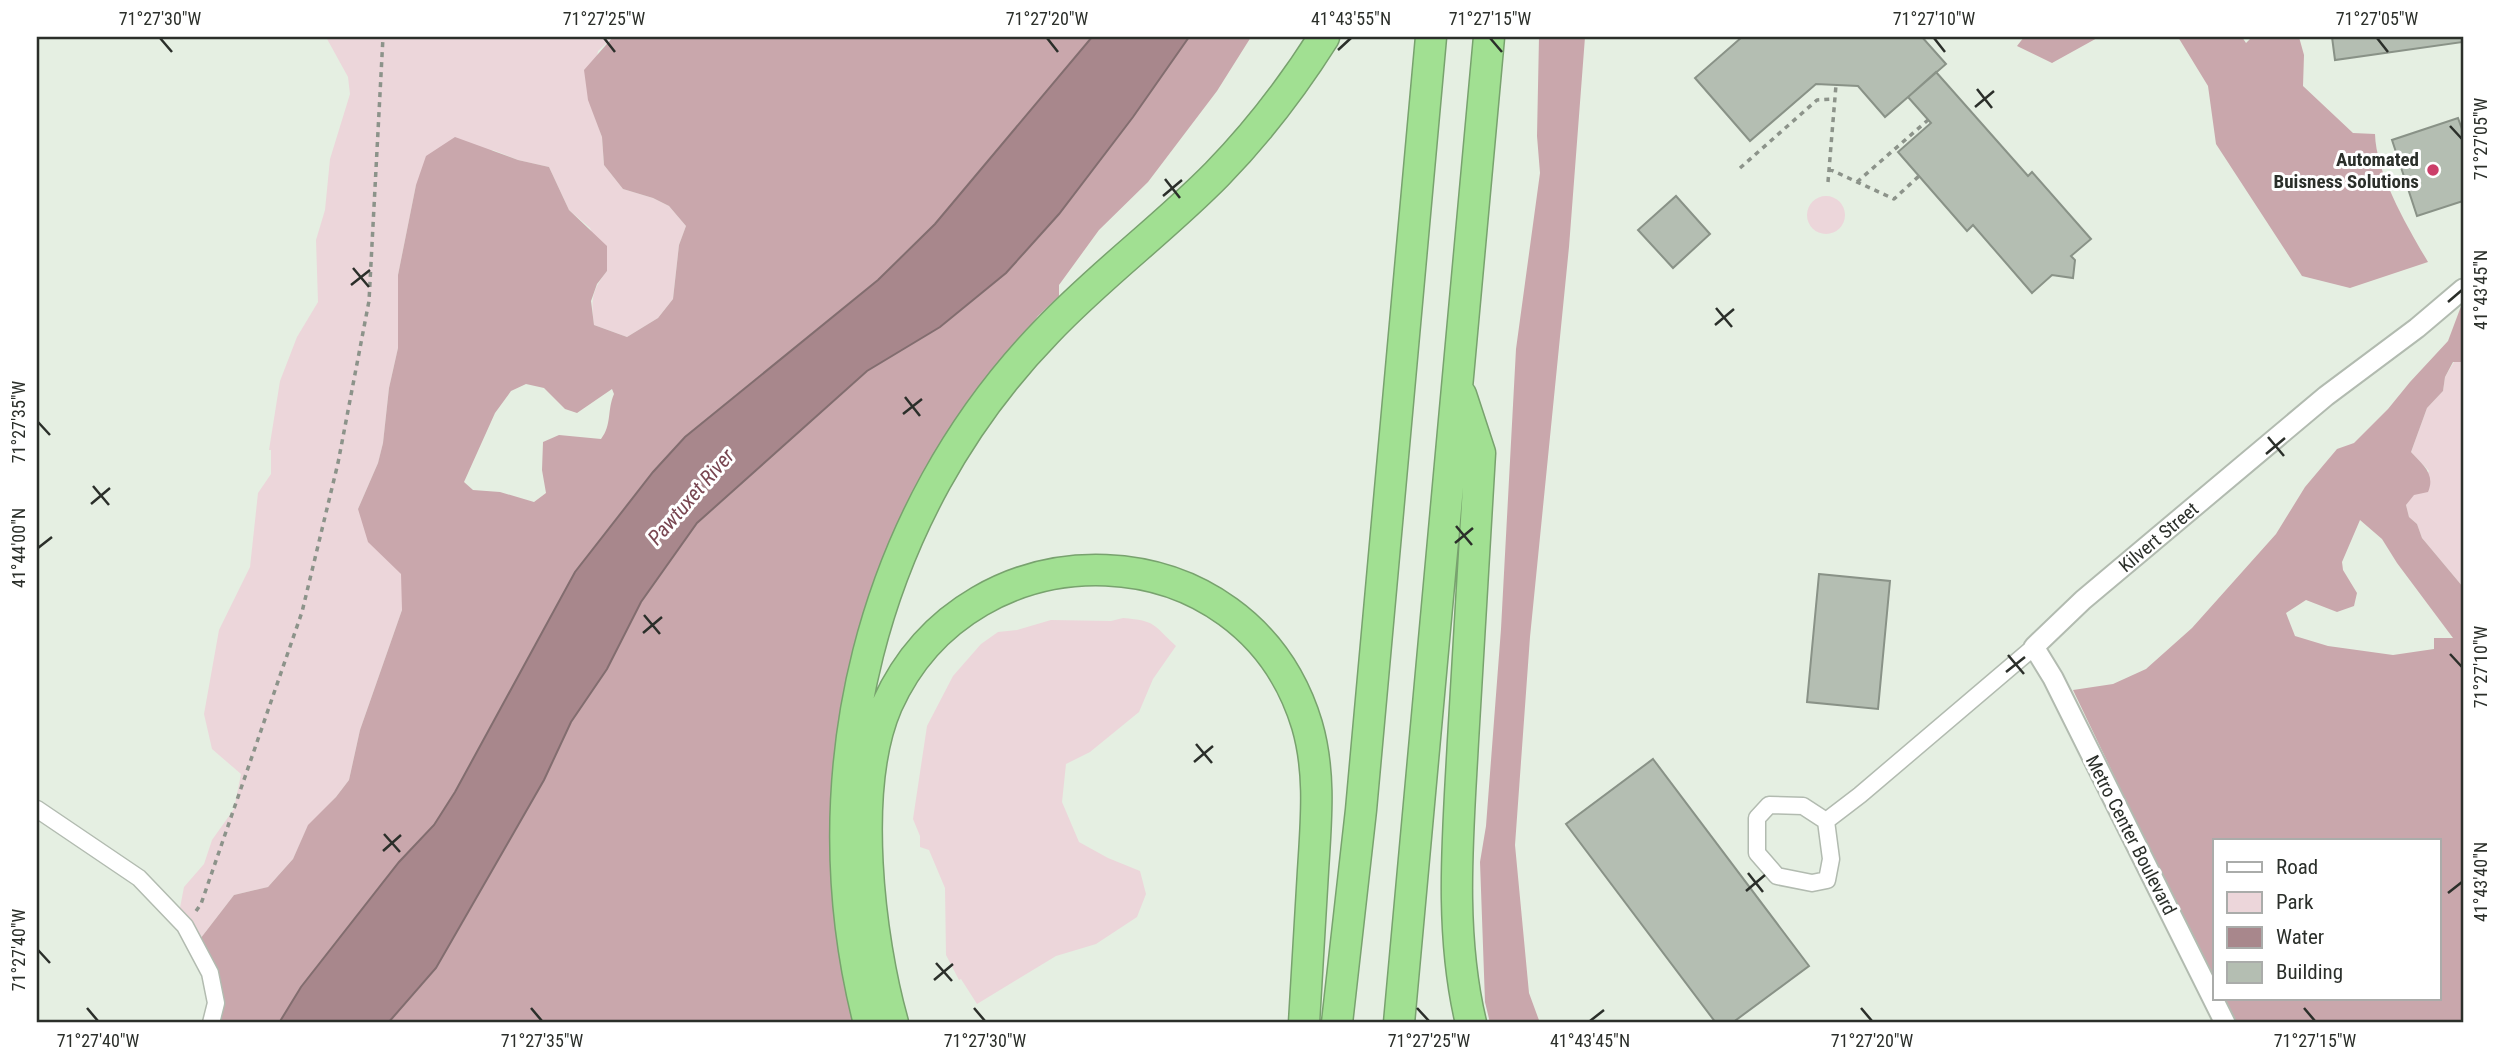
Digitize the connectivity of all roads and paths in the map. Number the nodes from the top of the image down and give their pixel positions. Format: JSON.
{"nodes":[{"id":1,"x":383,"y":37,"type":"edge"},
{"id":2,"x":1324,"y":37,"type":"edge"},
{"id":3,"x":1431,"y":37,"type":"edge"},
{"id":4,"x":1489,"y":37,"type":"edge"},
{"id":5,"x":1836,"y":85,"type":"dead end"},
{"id":6,"x":1834,"y":99,"type":"junction"},
{"id":7,"x":1928,"y":120,"type":"dead end"},
{"id":8,"x":1740,"y":168,"type":"dead end"},
{"id":9,"x":1829,"y":169,"type":"junction"},
{"id":10,"x":1919,"y":176,"type":"dead end"},
{"id":11,"x":1828,"y":182,"type":"dead end"},
{"id":12,"x":1857,"y":182,"type":"junction"},
{"id":13,"x":2463,"y":289,"type":"edge"},
{"id":14,"x":1457,"y":382,"type":"junction"},
{"id":15,"x":2034,"y":647,"type":"junction"},
{"id":16,"x":37,"y":809,"type":"edge"},
{"id":17,"x":1826,"y":821,"type":"junction"},
{"id":18,"x":201,"y":904,"type":"dead end"},
{"id":19,"x":2213,"y":999,"type":"edge"},
{"id":20,"x":2214,"y":1000,"type":"edge"},
{"id":21,"x":211,"y":1023,"type":"edge"},
{"id":22,"x":869,"y":1023,"type":"edge"},
{"id":23,"x":893,"y":1023,"type":"edge"},
{"id":24,"x":1304,"y":1023,"type":"edge"},
{"id":25,"x":1337,"y":1023,"type":"edge"},
{"id":26,"x":1399,"y":1023,"type":"edge"},
{"id":27,"x":1471,"y":1023,"type":"edge"},
{"id":28,"x":2225,"y":1023,"type":"edge"}],
"edges":[{"from":1,"to":18,"type":"path"},
{"from":2,"to":22,"type":"highway"},
{"from":3,"to":25,"type":"highway"},
{"from":4,"to":14,"type":"highway"},
{"from":5,"to":6,"type":"path"},
{"from":6,"to":8,"type":"path"},
{"from":6,"to":9,"type":"path"},
{"from":7,"to":12,"type":"path"},
{"from":9,"to":11,"type":"path"},
{"from":9,"to":12,"type":"path"},
{"from":10,"to":12,"type":"path"},
{"from":13,"to":15,"type":"street","name":"Kilvert Street"},
{"from":14,"to":26,"type":"highway"},
{"from":14,"to":27,"type":"highway"},
{"from":15,"to":17,"type":"street","name":"Kilvert Street"},
{"from":15,"to":19,"type":"street","name":"Metro Center Boulevard"},
{"from":16,"to":21,"type":"street"},
{"from":17,"to":17,"type":"street"},
{"from":20,"to":28,"type":"street","name":"Metro Center Boulevard"},
{"from":23,"to":24,"type":"highway"}]}
